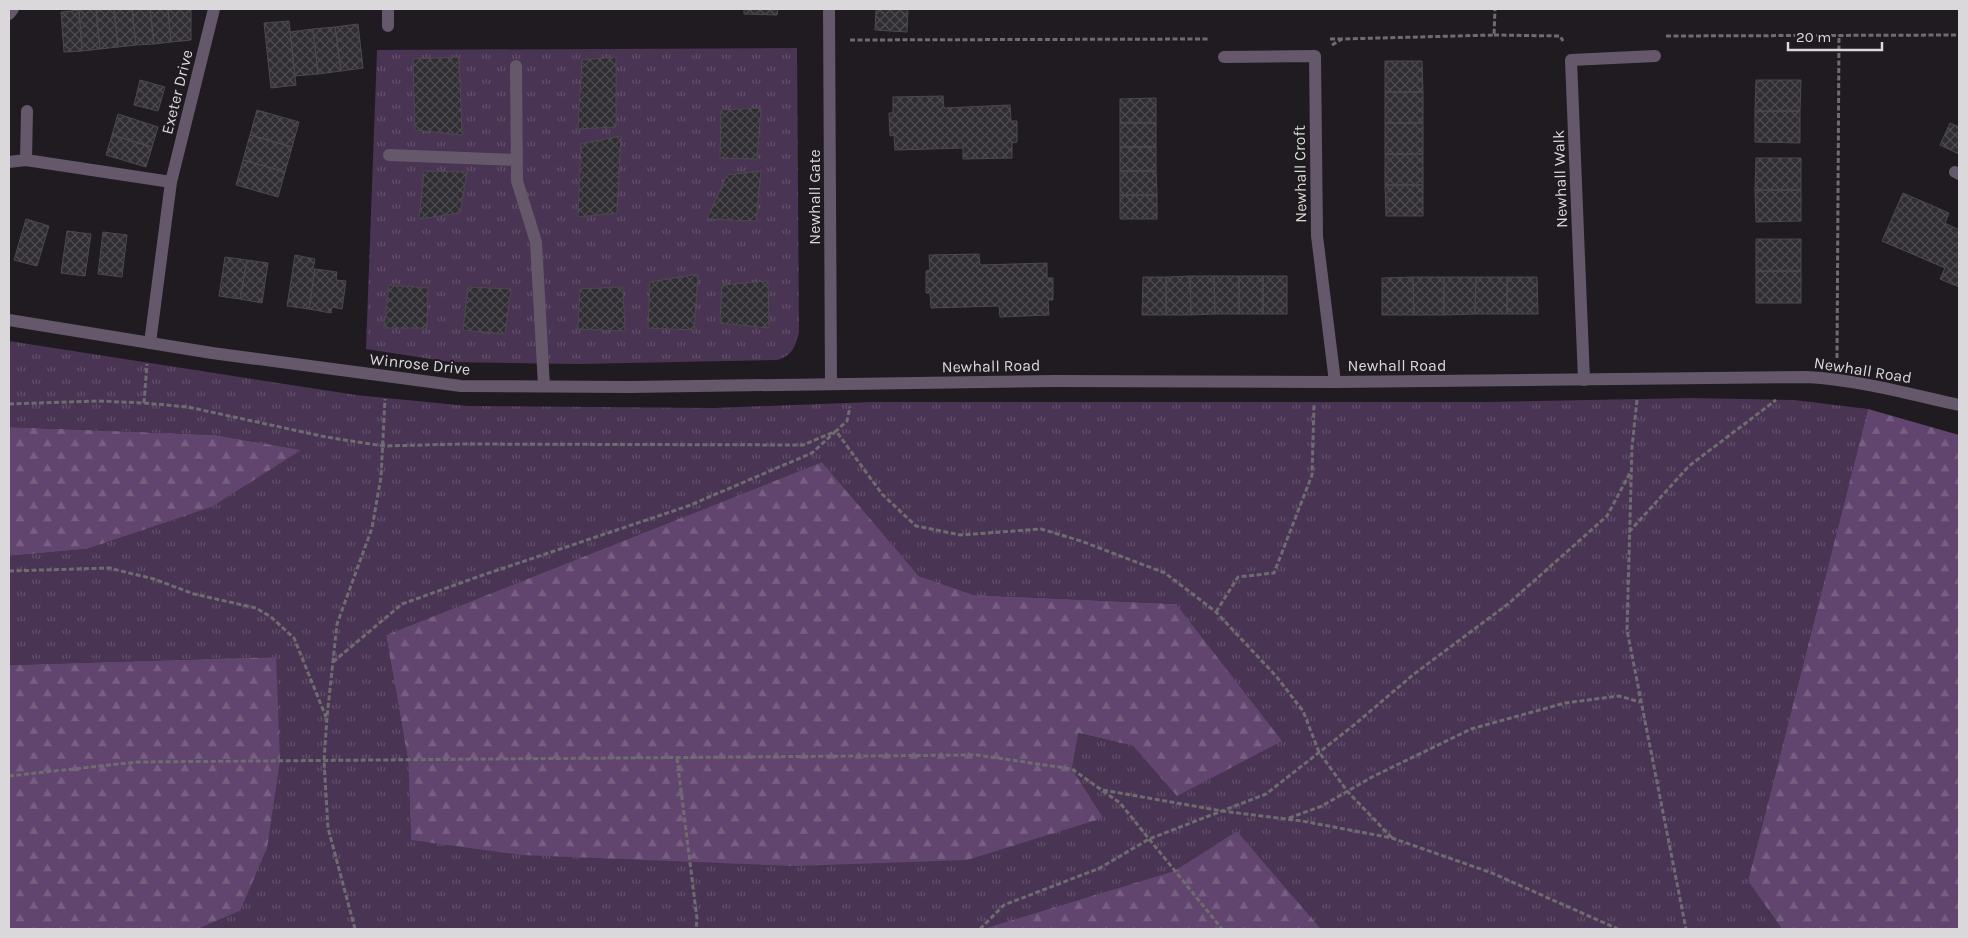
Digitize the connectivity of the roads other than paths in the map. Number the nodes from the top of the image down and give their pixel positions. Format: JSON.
{"nodes":[{"id":1,"x":13,"y":9,"type":"edge"},
{"id":2,"x":214,"y":9,"type":"edge"},
{"id":3,"x":388,"y":9,"type":"edge"},
{"id":4,"x":829,"y":9,"type":"edge"},
{"id":5,"x":9,"y":14,"type":"edge"},
{"id":6,"x":388,"y":26,"type":"dead end"},
{"id":7,"x":1655,"y":56,"type":"dead end"},
{"id":8,"x":1224,"y":57,"type":"dead end"},
{"id":9,"x":516,"y":66,"type":"dead end"},
{"id":10,"x":27,"y":111,"type":"dead end"},
{"id":11,"x":390,"y":155,"type":"dead end"},
{"id":12,"x":26,"y":160,"type":"junction"},
{"id":13,"x":517,"y":160,"type":"junction"},
{"id":14,"x":9,"y":162,"type":"edge"},
{"id":15,"x":171,"y":182,"type":"junction"},
{"id":16,"x":9,"y":320,"type":"edge"},
{"id":17,"x":150,"y":343,"type":"junction"},
{"id":18,"x":1584,"y":380,"type":"junction"},
{"id":19,"x":1335,"y":382,"type":"junction"},
{"id":20,"x":831,"y":384,"type":"junction"},
{"id":21,"x":544,"y":386,"type":"junction"},
{"id":22,"x":1959,"y":405,"type":"edge"}],
"edges":[{"from":1,"to":5,"type":"street"},
{"from":2,"to":15,"type":"street","name":"Exeter Drive"},
{"from":3,"to":6,"type":"street"},
{"from":4,"to":20,"type":"street","name":"Newhall Gate"},
{"from":7,"to":18,"type":"street","name":"Newhall Walk"},
{"from":8,"to":19,"type":"street","name":"Newhall Croft"},
{"from":9,"to":13,"type":"street"},
{"from":10,"to":12,"type":"street"},
{"from":11,"to":13,"type":"street"},
{"from":12,"to":14,"type":"street"},
{"from":12,"to":15,"type":"street"},
{"from":13,"to":21,"type":"street"},
{"from":15,"to":17,"type":"street","name":"Exeter Drive"},
{"from":16,"to":17,"type":"street","name":"Winrose Drive"},
{"from":17,"to":21,"type":"street","name":"Winrose Drive"},
{"from":18,"to":19,"type":"street","name":"Newhall Road"},
{"from":18,"to":22,"type":"street","name":"Newhall Road"},
{"from":19,"to":20,"type":"street","name":"Newhall Road"},
{"from":20,"to":21,"type":"street","name":"Winrose Drive"}]}
